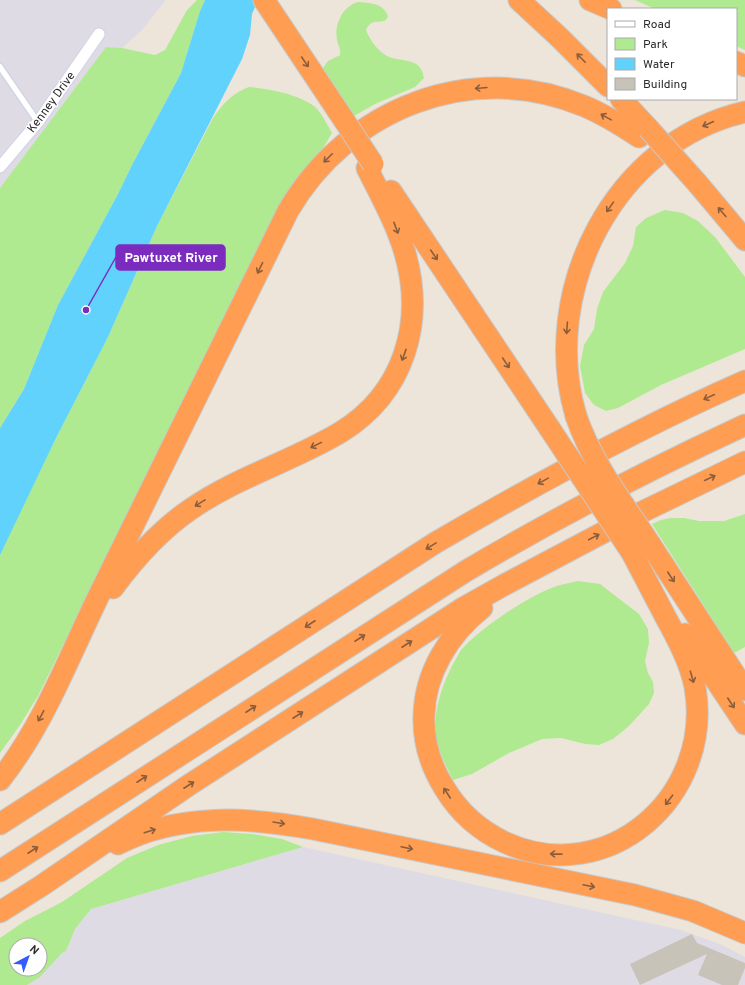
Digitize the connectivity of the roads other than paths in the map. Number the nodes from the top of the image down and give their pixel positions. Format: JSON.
{"nodes":[{"id":1,"x":264,"y":0,"type":"edge"},
{"id":2,"x":519,"y":0,"type":"edge"},
{"id":3,"x":590,"y":0,"type":"edge"},
{"id":4,"x":609,"y":8,"type":"edge"},
{"id":5,"x":99,"y":34,"type":"dead end"},
{"id":6,"x":0,"y":67,"type":"edge"},
{"id":7,"x":607,"y":85,"type":"edge"},
{"id":8,"x":622,"y":100,"type":"edge"},
{"id":9,"x":745,"y":112,"type":"edge"},
{"id":10,"x":38,"y":122,"type":"junction"},
{"id":11,"x":643,"y":133,"type":"junction"},
{"id":12,"x":370,"y":166,"type":"junction"},
{"id":13,"x":0,"y":167,"type":"edge"},
{"id":14,"x":745,"y":240,"type":"edge"},
{"id":15,"x":745,"y":381,"type":"edge"},
{"id":16,"x":745,"y":425,"type":"edge"},
{"id":17,"x":745,"y":462,"type":"edge"},
{"id":18,"x":641,"y":549,"type":"junction"},
{"id":19,"x":560,"y":556,"type":"junction"},
{"id":20,"x":59,"y":681,"type":"junction"},
{"id":21,"x":745,"y":690,"type":"edge"},
{"id":22,"x":745,"y":724,"type":"edge"},
{"id":23,"x":0,"y":780,"type":"edge"},
{"id":24,"x":0,"y":824,"type":"edge"},
{"id":25,"x":0,"y":871,"type":"edge"},
{"id":26,"x":41,"y":886,"type":"junction"},
{"id":27,"x":0,"y":912,"type":"edge"},
{"id":28,"x":745,"y":933,"type":"edge"}],
"edges":[{"from":1,"to":12,"type":"highway","one_way":true,"bridge":true},
{"from":7,"to":2,"type":"highway","one_way":true},
{"from":3,"to":4,"type":"highway"},
{"from":5,"to":10,"type":"street","name":"Kenney Drive"},
{"from":6,"to":10,"type":"lane"},
{"from":8,"to":11,"type":"highway"},
{"from":9,"to":18,"type":"highway","one_way":true,"bridge":true},
{"from":10,"to":13,"type":"street","name":"Kenney Drive"},
{"from":14,"to":11,"type":"highway","one_way":true,"bridge":true},
{"from":11,"to":20,"type":"highway","one_way":true},
{"from":12,"to":18,"type":"highway","one_way":true,"bridge":true},
{"from":12,"to":20,"type":"highway","one_way":true},
{"from":15,"to":24,"type":"highway","one_way":true},
{"from":25,"to":16,"type":"highway","one_way":true},
{"from":19,"to":17,"type":"highway","one_way":true},
{"from":18,"to":19,"type":"highway","one_way":true},
{"from":18,"to":21,"type":"highway","one_way":true},
{"from":18,"to":22,"type":"highway","one_way":true},
{"from":26,"to":19,"type":"highway","one_way":true},
{"from":20,"to":23,"type":"highway","one_way":true},
{"from":26,"to":27,"type":"highway"},
{"from":26,"to":28,"type":"highway","one_way":true}]}
